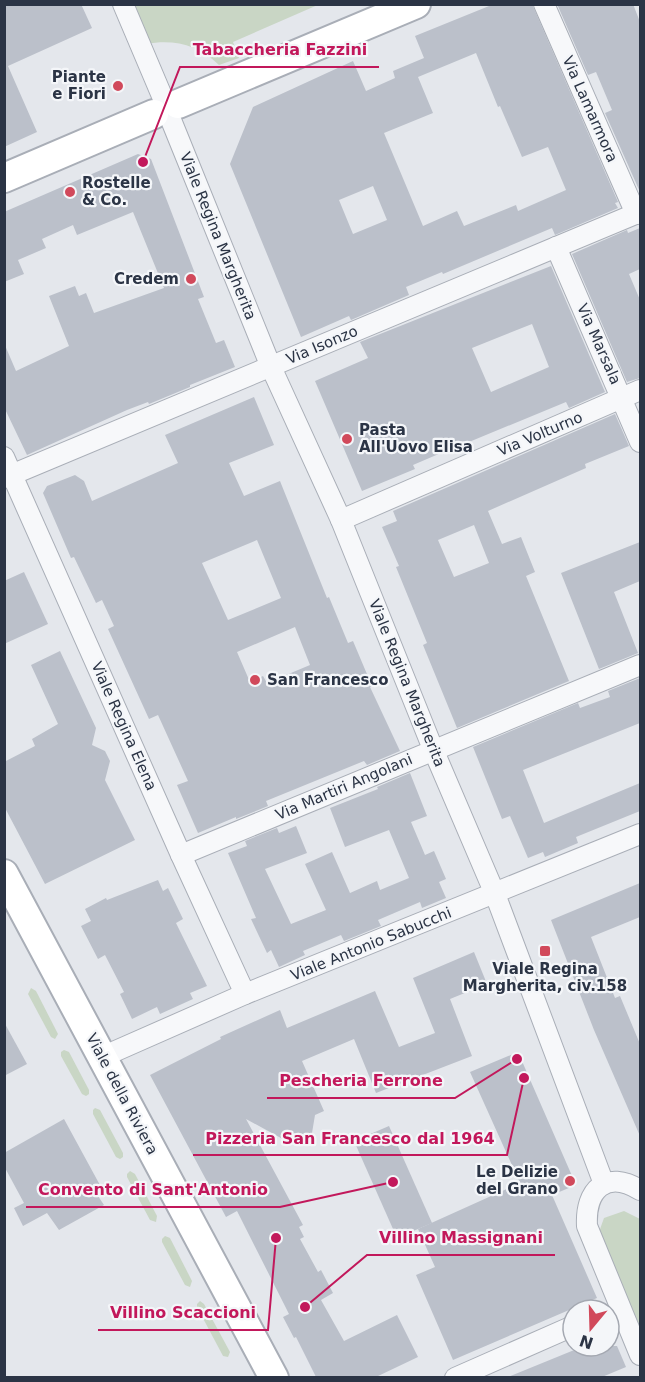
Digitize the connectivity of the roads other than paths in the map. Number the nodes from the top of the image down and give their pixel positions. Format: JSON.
{"nodes":[{"id":1,"x":123,"y":4,"type":"edge"},
{"id":2,"x":544,"y":4,"type":"edge"},
{"id":3,"x":410,"y":6,"type":"edge"},
{"id":4,"x":166,"y":108,"type":"junction"},
{"id":5,"x":4,"y":178,"type":"edge"},
{"id":6,"x":638,"y":213,"type":"edge"},
{"id":7,"x":556,"y":247,"type":"junction"},
{"id":8,"x":271,"y":367,"type":"junction"},
{"id":9,"x":640,"y":390,"type":"edge"},
{"id":10,"x":622,"y":398,"type":"junction"},
{"id":11,"x":640,"y":442,"type":"edge"},
{"id":12,"x":7,"y":470,"type":"edge"},
{"id":13,"x":341,"y":520,"type":"junction"},
{"id":14,"x":640,"y":665,"type":"edge"},
{"id":15,"x":433,"y":749,"type":"junction"},
{"id":16,"x":640,"y":834,"type":"edge"},
{"id":17,"x":181,"y":855,"type":"junction"},
{"id":18,"x":4,"y":874,"type":"edge"},
{"id":19,"x":495,"y":894,"type":"junction"},
{"id":20,"x":245,"y":994,"type":"junction"},
{"id":21,"x":102,"y":1057,"type":"junction"},
{"id":22,"x":604,"y":1184,"type":"junction"},
{"id":23,"x":640,"y":1190,"type":"edge"},
{"id":24,"x":611,"y":1298,"type":"edge"},
{"id":25,"x":621,"y":1321,"type":"edge"},
{"id":26,"x":561,"y":1331,"type":"edge"},
{"id":27,"x":640,"y":1355,"type":"edge"},
{"id":28,"x":274,"y":1377,"type":"edge"},
{"id":29,"x":455,"y":1377,"type":"edge"}],
"edges":[{"from":1,"to":4,"type":"street","name":"Viale Regina Margherita"},
{"from":2,"to":6,"type":"street","name":"Via Lamarmora"},
{"from":3,"to":4,"type":"street"},
{"from":4,"to":5,"type":"street"},
{"from":4,"to":8,"type":"street","name":"Viale Regina Margherita"},
{"from":6,"to":7,"type":"street","name":"Via Isonzo"},
{"from":7,"to":8,"type":"street","name":"Via Isonzo"},
{"from":7,"to":10,"type":"street","name":"Via Marsala"},
{"from":8,"to":12,"type":"street","name":"Via Isonzo"},
{"from":8,"to":13,"type":"street","name":"Viale Regina Margherita"},
{"from":9,"to":10,"type":"street","name":"Via Volturno"},
{"from":10,"to":11,"type":"street","name":"Via Marsala"},
{"from":10,"to":13,"type":"street","name":"Via Volturno"},
{"from":12,"to":17,"type":"street","name":"Viale Regina Elena"},
{"from":13,"to":15,"type":"street","name":"Viale Regina Margherita"},
{"from":14,"to":15,"type":"street","name":"Via Martiri Angolani"},
{"from":15,"to":17,"type":"street","name":"Via Martiri Angolani"},
{"from":15,"to":19,"type":"street","name":"Viale Regina Margherita"},
{"from":16,"to":19,"type":"street","name":"Viale Antonio Sabucchi"},
{"from":17,"to":20,"type":"street","name":"Viale Regina Elena"},
{"from":18,"to":21,"type":"street","name":"Viale della Riviera"},
{"from":19,"to":20,"type":"street","name":"Viale Antonio Sabucchi"},
{"from":19,"to":22,"type":"street","name":"Viale Regina Margherita"},
{"from":20,"to":21,"type":"street","name":"Viale Antonio Sabucchi"},
{"from":21,"to":28,"type":"street","name":"Viale della Riviera"},
{"from":22,"to":23,"type":"street"},
{"from":22,"to":24,"type":"street"},
{"from":25,"to":27,"type":"street"},
{"from":26,"to":29,"type":"street"}]}
